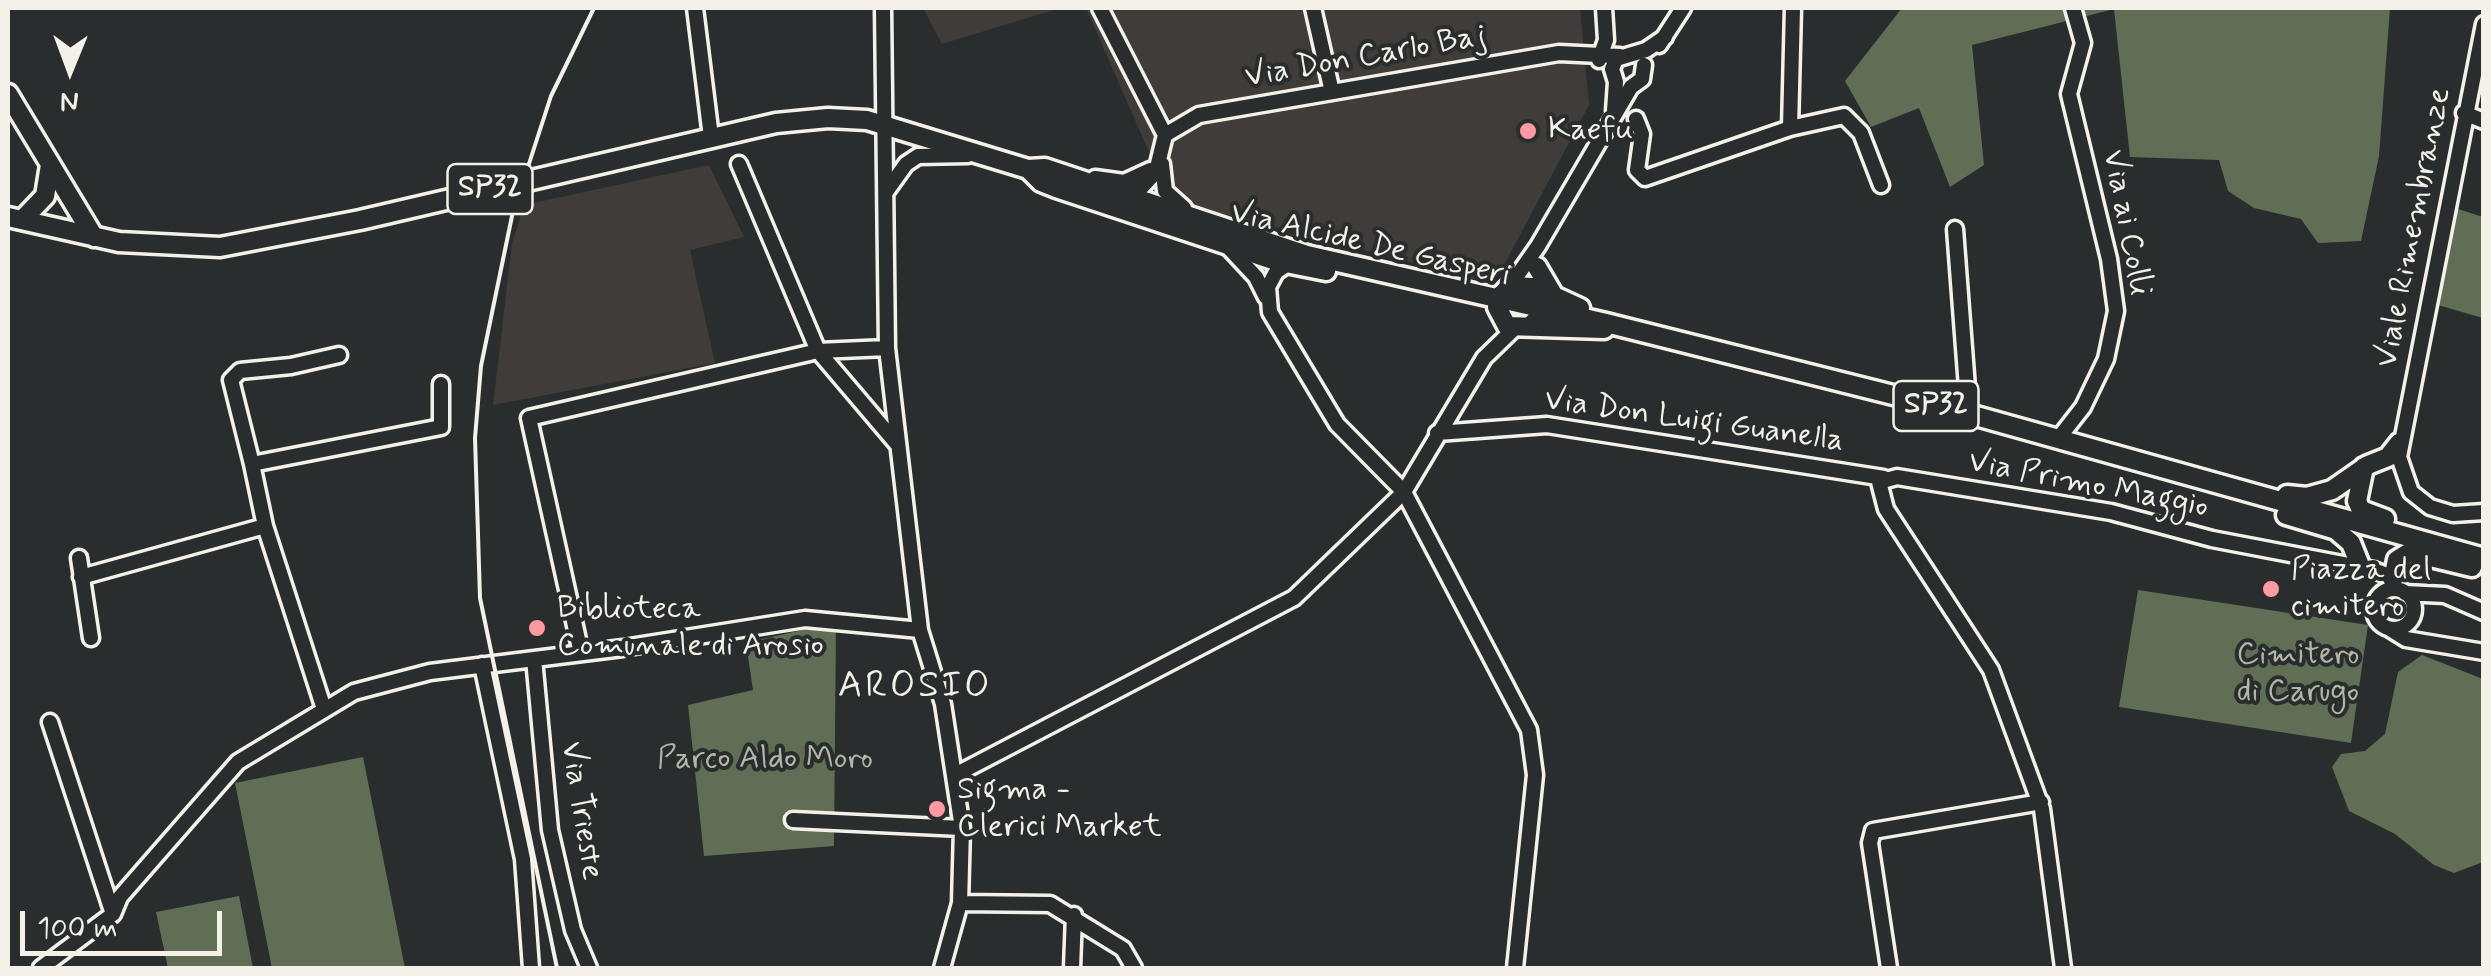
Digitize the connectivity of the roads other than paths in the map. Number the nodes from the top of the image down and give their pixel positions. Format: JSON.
{"nodes":[{"id":1,"x":695,"y":8,"type":"edge"},
{"id":2,"x":883,"y":8,"type":"edge"},
{"id":3,"x":1100,"y":8,"type":"edge"},
{"id":4,"x":1312,"y":8,"type":"edge"},
{"id":5,"x":1683,"y":8,"type":"edge"},
{"id":6,"x":1793,"y":8,"type":"edge"},
{"id":7,"x":2073,"y":8,"type":"edge"},
{"id":8,"x":1605,"y":13,"type":"edge"},
{"id":9,"x":2484,"y":24,"type":"edge"},
{"id":10,"x":1620,"y":64,"type":"junction"},
{"id":11,"x":1332,"y":92,"type":"junction"},
{"id":12,"x":8,"y":94,"type":"edge"},
{"id":13,"x":2464,"y":113,"type":"junction"},
{"id":14,"x":1636,"y":119,"type":"dead end"},
{"id":15,"x":2484,"y":120,"type":"edge"},
{"id":16,"x":885,"y":124,"type":"junction"},
{"id":17,"x":1790,"y":128,"type":"junction"},
{"id":18,"x":1165,"y":135,"type":"junction"},
{"id":19,"x":711,"y":137,"type":"junction"},
{"id":20,"x":982,"y":155,"type":"junction"},
{"id":21,"x":1161,"y":158,"type":"junction"},
{"id":22,"x":50,"y":164,"type":"junction"},
{"id":23,"x":739,"y":164,"type":"dead end"},
{"id":24,"x":1047,"y":177,"type":"junction"},
{"id":25,"x":1881,"y":185,"type":"dead end"},
{"id":26,"x":1118,"y":188,"type":"junction"},
{"id":27,"x":886,"y":193,"type":"junction"},
{"id":28,"x":15,"y":218,"type":"edge"},
{"id":29,"x":1955,"y":229,"type":"dead end"},
{"id":30,"x":94,"y":237,"type":"junction"},
{"id":31,"x":1223,"y":244,"type":"junction"},
{"id":32,"x":1538,"y":246,"type":"junction"},
{"id":33,"x":1307,"y":255,"type":"junction"},
{"id":34,"x":1289,"y":263,"type":"junction"},
{"id":35,"x":1538,"y":268,"type":"junction"},
{"id":36,"x":1454,"y":288,"type":"junction"},
{"id":37,"x":1501,"y":297,"type":"junction"},
{"id":38,"x":1266,"y":298,"type":"junction"},
{"id":39,"x":1533,"y":315,"type":"junction"},
{"id":40,"x":1605,"y":326,"type":"junction"},
{"id":41,"x":887,"y":348,"type":"junction"},
{"id":42,"x":818,"y":351,"type":"junction"},
{"id":43,"x":338,"y":355,"type":"dead end"},
{"id":44,"x":442,"y":384,"type":"dead end"},
{"id":45,"x":1969,"y":414,"type":"junction"},
{"id":46,"x":1438,"y":433,"type":"junction"},
{"id":47,"x":2058,"y":439,"type":"junction"},
{"id":48,"x":2400,"y":443,"type":"junction"},
{"id":49,"x":897,"y":444,"type":"junction"},
{"id":50,"x":252,"y":464,"type":"junction"},
{"id":51,"x":2364,"y":467,"type":"junction"},
{"id":52,"x":1884,"y":478,"type":"junction"},
{"id":53,"x":1404,"y":492,"type":"junction"},
{"id":54,"x":2255,"y":494,"type":"junction"},
{"id":55,"x":2484,"y":512,"type":"edge"},
{"id":56,"x":266,"y":526,"type":"junction"},
{"id":57,"x":2484,"y":556,"type":"edge"},
{"id":58,"x":79,"y":558,"type":"dead end"},
{"id":59,"x":2361,"y":568,"type":"junction"},
{"id":60,"x":2484,"y":570,"type":"edge"},
{"id":61,"x":81,"y":577,"type":"junction"},
{"id":62,"x":2398,"y":587,"type":"junction"},
{"id":63,"x":2374,"y":606,"type":"junction"},
{"id":64,"x":2416,"y":606,"type":"junction"},
{"id":65,"x":2484,"y":612,"type":"edge"},
{"id":66,"x":2389,"y":628,"type":"junction"},
{"id":67,"x":920,"y":630,"type":"junction"},
{"id":68,"x":90,"y":638,"type":"dead end"},
{"id":69,"x":2431,"y":641,"type":"junction"},
{"id":70,"x":2484,"y":652,"type":"edge"},
{"id":71,"x":581,"y":654,"type":"junction"},
{"id":72,"x":534,"y":659,"type":"junction"},
{"id":73,"x":482,"y":665,"type":"junction"},
{"id":74,"x":324,"y":709,"type":"junction"},
{"id":75,"x":50,"y":722,"type":"dead end"},
{"id":76,"x":957,"y":774,"type":"junction"},
{"id":77,"x":2040,"y":802,"type":"junction"},
{"id":78,"x":792,"y":820,"type":"dead end"},
{"id":79,"x":962,"y":828,"type":"junction"},
{"id":80,"x":960,"y":903,"type":"junction"},
{"id":81,"x":113,"y":914,"type":"junction"},
{"id":82,"x":1074,"y":915,"type":"junction"},
{"id":83,"x":41,"y":968,"type":"edge"},
{"id":84,"x":531,"y":968,"type":"edge"},
{"id":85,"x":589,"y":968,"type":"edge"},
{"id":86,"x":942,"y":968,"type":"edge"},
{"id":87,"x":1072,"y":968,"type":"edge"},
{"id":88,"x":1134,"y":968,"type":"edge"},
{"id":89,"x":1515,"y":968,"type":"edge"},
{"id":90,"x":1888,"y":968,"type":"edge"},
{"id":91,"x":2063,"y":968,"type":"edge"}],
"edges":[{"from":1,"to":19,"type":"street"},
{"from":2,"to":16,"type":"street"},
{"from":3,"to":18,"type":"street"},
{"from":4,"to":11,"type":"street"},
{"from":5,"to":10,"type":"street"},
{"from":6,"to":17,"type":"street"},
{"from":7,"to":47,"type":"street","name":"Via ai Colli"},
{"from":8,"to":10,"type":"street"},
{"from":9,"to":13,"type":"street","name":"Viale Rimembranze"},
{"from":10,"to":11,"type":"street","name":"Via Don Carlo Baj"},
{"from":10,"to":32,"type":"street"},
{"from":11,"to":18,"type":"street","name":"Via Don Carlo Baj"},
{"from":12,"to":22,"type":"main road"},
{"from":13,"to":15,"type":"street"},
{"from":13,"to":48,"type":"street","name":"Viale Rimembranze"},
{"from":14,"to":17,"type":"street"},
{"from":16,"to":19,"type":"main road","name":"Via Alcide De Gasperi","number":"SP32"},
{"from":16,"to":20,"type":"main road","name":"Via Alcide De Gasperi","number":"SP32"},
{"from":16,"to":27,"type":"street"},
{"from":17,"to":25,"type":"street"},
{"from":18,"to":21,"type":"street"},
{"from":19,"to":30,"type":"main road","name":"Via Alcide De Gasperi","number":"SP32"},
{"from":20,"to":24,"type":"main road","name":"Via Alcide De Gasperi","number":"SP32"},
{"from":20,"to":27,"type":"street"},
{"from":21,"to":26,"type":"street"},
{"from":21,"to":33,"type":"street","name":"Via Alcide De Gasperi"},
{"from":22,"to":28,"type":"main road"},
{"from":22,"to":30,"type":"main road"},
{"from":23,"to":42,"type":"street"},
{"from":24,"to":26,"type":"main road","name":"Via Alcide De Gasperi"},
{"from":24,"to":31,"type":"main road","name":"Via Alcide De Gasperi","number":"SP32"},
{"from":26,"to":33,"type":"main road","name":"Via Alcide De Gasperi","number":"SP32"},
{"from":27,"to":41,"type":"street"},
{"from":28,"to":30,"type":"main road","name":"Via Alcide De Gasperi","number":"SP32"},
{"from":29,"to":45,"type":"street"},
{"from":31,"to":34,"type":"main road","name":"Via Alcide De Gasperi","number":"SP32"},
{"from":31,"to":38,"type":"street"},
{"from":32,"to":35,"type":"street"},
{"from":32,"to":37,"type":"street"},
{"from":33,"to":36,"type":"main road","name":"Via Alcide De Gasperi","number":"SP32"},
{"from":34,"to":36,"type":"main road"},
{"from":34,"to":37,"type":"main road","name":"Via Alcide De Gasperi","number":"SP32"},
{"from":34,"to":38,"type":"street"},
{"from":35,"to":39,"type":"street"},
{"from":35,"to":40,"type":"main road"},
{"from":36,"to":37,"type":"main road","name":"Via Alcide De Gasperi","number":"SP32"},
{"from":37,"to":39,"type":"main road","name":"Via Alcide De Gasperi","number":"SP32"},
{"from":37,"to":39,"type":"main road"},
{"from":38,"to":53,"type":"street"},
{"from":39,"to":40,"type":"main road","name":"Via Alcide De Gasperi","number":"SP32"},
{"from":39,"to":46,"type":"street"},
{"from":40,"to":45,"type":"main road","name":"Via Alcide De Gasperi","number":"SP32"},
{"from":41,"to":42,"type":"street"},
{"from":41,"to":49,"type":"street"},
{"from":42,"to":49,"type":"street"},
{"from":42,"to":71,"type":"street"},
{"from":43,"to":50,"type":"street"},
{"from":44,"to":50,"type":"street"},
{"from":45,"to":47,"type":"main road","name":"Via Alcide De Gasperi","number":"SP32"},
{"from":46,"to":52,"type":"street","name":"Via Don Luigi Guanella"},
{"from":46,"to":53,"type":"street"},
{"from":47,"to":54,"type":"main road","name":"Via Alcide De Gasperi","number":"SP32"},
{"from":48,"to":51,"type":"main road"},
{"from":48,"to":55,"type":"street"},
{"from":49,"to":67,"type":"street"},
{"from":50,"to":56,"type":"street"},
{"from":51,"to":54,"type":"main road"},
{"from":51,"to":57,"type":"main road"},
{"from":52,"to":59,"type":"street","name":"Via Primo Maggio"},
{"from":52,"to":77,"type":"street"},
{"from":53,"to":76,"type":"street"},
{"from":53,"to":89,"type":"street"},
{"from":54,"to":57,"type":"main road","number":"SP32"},
{"from":54,"to":59,"type":"main road"},
{"from":56,"to":61,"type":"street"},
{"from":56,"to":74,"type":"street"},
{"from":58,"to":61,"type":"street"},
{"from":59,"to":62,"type":"street","name":"Via Primo Maggio"},
{"from":59,"to":63,"type":"street"},
{"from":60,"to":62,"type":"main road"},
{"from":61,"to":68,"type":"street"},
{"from":62,"to":63,"type":"street"},
{"from":62,"to":64,"type":"street"},
{"from":63,"to":66,"type":"street"},
{"from":64,"to":65,"type":"street"},
{"from":64,"to":66,"type":"street"},
{"from":64,"to":69,"type":"street"},
{"from":66,"to":69,"type":"street"},
{"from":67,"to":71,"type":"street"},
{"from":67,"to":76,"type":"street"},
{"from":69,"to":70,"type":"street"},
{"from":71,"to":72,"type":"street"},
{"from":72,"to":73,"type":"street"},
{"from":72,"to":85,"type":"street","name":"Via Trieste"},
{"from":73,"to":74,"type":"street"},
{"from":73,"to":84,"type":"street"},
{"from":74,"to":81,"type":"street"},
{"from":75,"to":81,"type":"street"},
{"from":76,"to":79,"type":"street"},
{"from":77,"to":90,"type":"street"},
{"from":77,"to":91,"type":"street"},
{"from":78,"to":79,"type":"street"},
{"from":79,"to":80,"type":"street"},
{"from":80,"to":82,"type":"street"},
{"from":80,"to":86,"type":"street"},
{"from":81,"to":83,"type":"street"},
{"from":82,"to":87,"type":"street"},
{"from":82,"to":88,"type":"street"}]}
